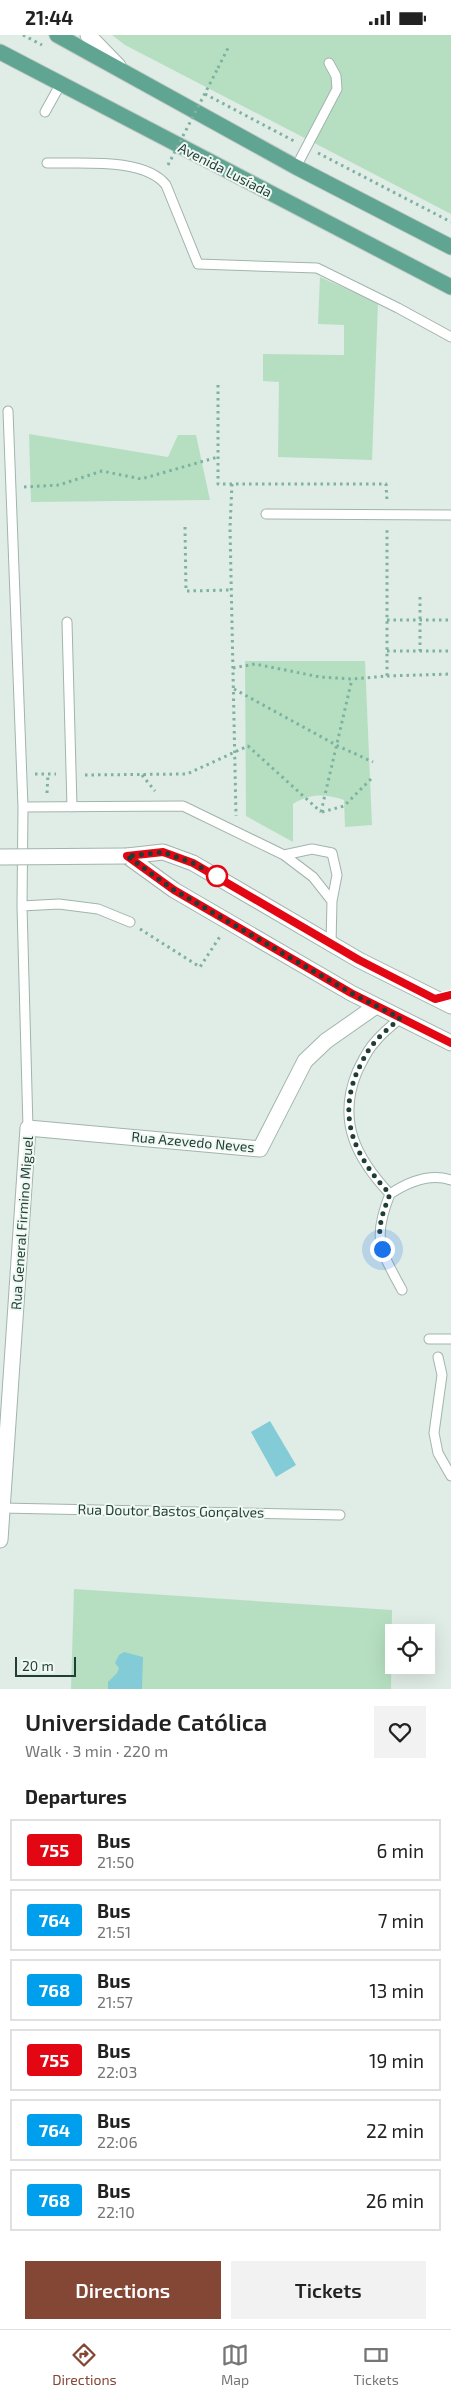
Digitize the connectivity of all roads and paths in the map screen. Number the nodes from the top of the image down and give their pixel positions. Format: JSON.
{"nodes":[{"id":1,"x":57,"y":35,"type":"edge"},
{"id":2,"x":88,"y":35,"type":"edge"},
{"id":3,"x":229,"y":47,"type":"dead end"},
{"id":4,"x":0,"y":52,"type":"edge"},
{"id":5,"x":329,"y":63,"type":"dead end"},
{"id":6,"x":123,"y":70,"type":"junction"},
{"id":7,"x":60,"y":85,"type":"junction"},
{"id":8,"x":201,"y":92,"type":"dead end"},
{"id":9,"x":45,"y":112,"type":"dead end"},
{"id":10,"x":306,"y":147,"type":"junction"},
{"id":11,"x":47,"y":163,"type":"dead end"},
{"id":12,"x":168,"y":165,"type":"dead end"},
{"id":13,"x":296,"y":167,"type":"junction"},
{"id":14,"x":451,"y":222,"type":"edge"},
{"id":15,"x":451,"y":247,"type":"edge"},
{"id":16,"x":451,"y":287,"type":"edge"},
{"id":17,"x":451,"y":337,"type":"edge"},
{"id":18,"x":218,"y":385,"type":"dead end"},
{"id":19,"x":8,"y":411,"type":"dead end"},
{"id":20,"x":218,"y":457,"type":"junction"},
{"id":21,"x":232,"y":484,"type":"junction"},
{"id":22,"x":386,"y":484,"type":"dead end"},
{"id":23,"x":11,"y":487,"type":"junction"},
{"id":24,"x":266,"y":514,"type":"dead end"},
{"id":25,"x":387,"y":515,"type":"junction"},
{"id":26,"x":451,"y":515,"type":"edge"},
{"id":27,"x":185,"y":527,"type":"dead end"},
{"id":28,"x":231,"y":590,"type":"junction"},
{"id":29,"x":420,"y":597,"type":"dead end"},
{"id":30,"x":387,"y":620,"type":"junction"},
{"id":31,"x":420,"y":620,"type":"junction"},
{"id":32,"x":451,"y":620,"type":"edge"},
{"id":33,"x":66,"y":622,"type":"dead end"},
{"id":34,"x":387,"y":651,"type":"junction"},
{"id":35,"x":420,"y":651,"type":"junction"},
{"id":36,"x":451,"y":651,"type":"edge"},
{"id":37,"x":233,"y":667,"type":"junction"},
{"id":38,"x":451,"y":674,"type":"edge"},
{"id":39,"x":387,"y":676,"type":"junction"},
{"id":40,"x":352,"y":679,"type":"junction"},
{"id":41,"x":233,"y":689,"type":"junction"},
{"id":42,"x":338,"y":746,"type":"junction"},
{"id":43,"x":234,"y":753,"type":"junction"},
{"id":44,"x":373,"y":762,"type":"dead end"},
{"id":45,"x":22,"y":773,"type":"junction"},
{"id":46,"x":71,"y":775,"type":"junction"},
{"id":47,"x":373,"y":777,"type":"dead end"},
{"id":48,"x":23,"y":807,"type":"junction"},
{"id":49,"x":72,"y":807,"type":"junction"},
{"id":50,"x":322,"y":812,"type":"junction"},
{"id":51,"x":236,"y":830,"type":"junction"},
{"id":52,"x":284,"y":855,"type":"junction"},
{"id":53,"x":127,"y":856,"type":"junction"},
{"id":54,"x":0,"y":857,"type":"edge"},
{"id":55,"x":332,"y":901,"type":"junction"},
{"id":56,"x":22,"y":906,"type":"junction"},
{"id":57,"x":130,"y":922,"type":"joint"},
{"id":58,"x":229,"y":922,"type":"junction"},
{"id":59,"x":331,"y":943,"type":"junction"},
{"id":60,"x":451,"y":995,"type":"edge"},
{"id":61,"x":435,"y":999,"type":"junction"},
{"id":62,"x":376,"y":1006,"type":"junction"},
{"id":63,"x":451,"y":1006,"type":"edge"},
{"id":64,"x":400,"y":1018,"type":"junction"},
{"id":65,"x":446,"y":1041,"type":"edge"},
{"id":66,"x":451,"y":1051,"type":"edge"},
{"id":67,"x":28,"y":1128,"type":"junction"},
{"id":68,"x":451,"y":1180,"type":"edge"},
{"id":69,"x":390,"y":1194,"type":"junction"},
{"id":70,"x":402,"y":1290,"type":"dead end"},
{"id":71,"x":429,"y":1339,"type":"dead end"},
{"id":72,"x":451,"y":1339,"type":"edge"},
{"id":73,"x":438,"y":1357,"type":"dead end"},
{"id":74,"x":451,"y":1476,"type":"edge"},
{"id":75,"x":2,"y":1508,"type":"junction"},
{"id":76,"x":340,"y":1515,"type":"dead end"},
{"id":77,"x":0,"y":1540,"type":"edge"}],
"edges":[{"from":1,"to":6,"type":"main road"},
{"from":2,"to":6,"type":"street"},
{"from":3,"to":12,"type":"path","bridge":true},
{"from":4,"to":7,"type":"main road","name":"Avenida Lusíada"},
{"from":5,"to":10,"type":"lane"},
{"from":6,"to":13,"type":"main road"},
{"from":7,"to":9,"type":"lane"},
{"from":7,"to":16,"type":"main road","name":"Avenida Lusíada"},
{"from":8,"to":10,"type":"path"},
{"from":10,"to":13,"type":"lane"},
{"from":10,"to":14,"type":"path"},
{"from":11,"to":17,"type":"lane"},
{"from":13,"to":15,"type":"main road"},
{"from":18,"to":20,"type":"path"},
{"from":19,"to":23,"type":"lane","name":"Rua General Firmino Miguel"},
{"from":20,"to":21,"type":"path"},
{"from":20,"to":23,"type":"path"},
{"from":21,"to":22,"type":"path"},
{"from":21,"to":28,"type":"path"},
{"from":23,"to":45,"type":"lane","name":"Rua General Firmino Miguel"},
{"from":24,"to":25,"type":"lane"},
{"from":25,"to":26,"type":"lane"},
{"from":25,"to":30,"type":"path"},
{"from":27,"to":28,"type":"path"},
{"from":28,"to":37,"type":"path"},
{"from":29,"to":31,"type":"path"},
{"from":30,"to":31,"type":"path"},
{"from":30,"to":34,"type":"path"},
{"from":31,"to":32,"type":"path"},
{"from":31,"to":35,"type":"path"},
{"from":33,"to":46,"type":"lane"},
{"from":34,"to":35,"type":"path"},
{"from":34,"to":39,"type":"path"},
{"from":35,"to":36,"type":"path"},
{"from":37,"to":40,"type":"path"},
{"from":37,"to":41,"type":"path"},
{"from":38,"to":39,"type":"path"},
{"from":39,"to":40,"type":"path"},
{"from":40,"to":42,"type":"path"},
{"from":41,"to":42,"type":"path"},
{"from":41,"to":43,"type":"path"},
{"from":42,"to":44,"type":"path"},
{"from":42,"to":50,"type":"path"},
{"from":43,"to":46,"type":"path"},
{"from":43,"to":50,"type":"path"},
{"from":43,"to":51,"type":"path"},
{"from":45,"to":46,"type":"path"},
{"from":45,"to":48,"type":"lane","name":"Rua General Firmino Miguel"},
{"from":46,"to":49,"type":"lane"},
{"from":47,"to":50,"type":"path"},
{"from":48,"to":49,"type":"lane"},
{"from":48,"to":56,"type":"lane","name":"Rua General Firmino Miguel"},
{"from":49,"to":51,"type":"lane"},
{"from":51,"to":52,"type":"lane"},
{"from":52,"to":55,"type":"lane"},
{"from":52,"to":55,"type":"lane"},
{"from":53,"to":54,"type":"street","bridge":true},
{"from":53,"to":58,"type":"street"},
{"from":53,"to":59,"type":"street"},
{"from":55,"to":59,"type":"lane"},
{"from":56,"to":57,"type":"lane"},
{"from":56,"to":67,"type":"lane","name":"Rua General Firmino Miguel"},
{"from":57,"to":58,"type":"path"},
{"from":58,"to":62,"type":"street"},
{"from":59,"to":61,"type":"street"},
{"from":60,"to":61,"type":"lane"},
{"from":61,"to":63,"type":"street"},
{"from":62,"to":64,"type":"street"},
{"from":62,"to":67,"type":"street","name":"Rua Azevedo Neves"},
{"from":64,"to":65,"type":"street"},
{"from":64,"to":69,"type":"lane"},
{"from":65,"to":66,"type":"lane"},
{"from":67,"to":75,"type":"street","name":"Rua General Firmino Miguel"},
{"from":68,"to":69,"type":"lane"},
{"from":69,"to":70,"type":"lane"},
{"from":71,"to":72,"type":"lane"},
{"from":73,"to":74,"type":"lane"},
{"from":75,"to":76,"type":"lane","name":"Rua Doutor Bastos Gonçalves"},
{"from":75,"to":77,"type":"street","name":"Rua General Firmino Miguel"}]}
